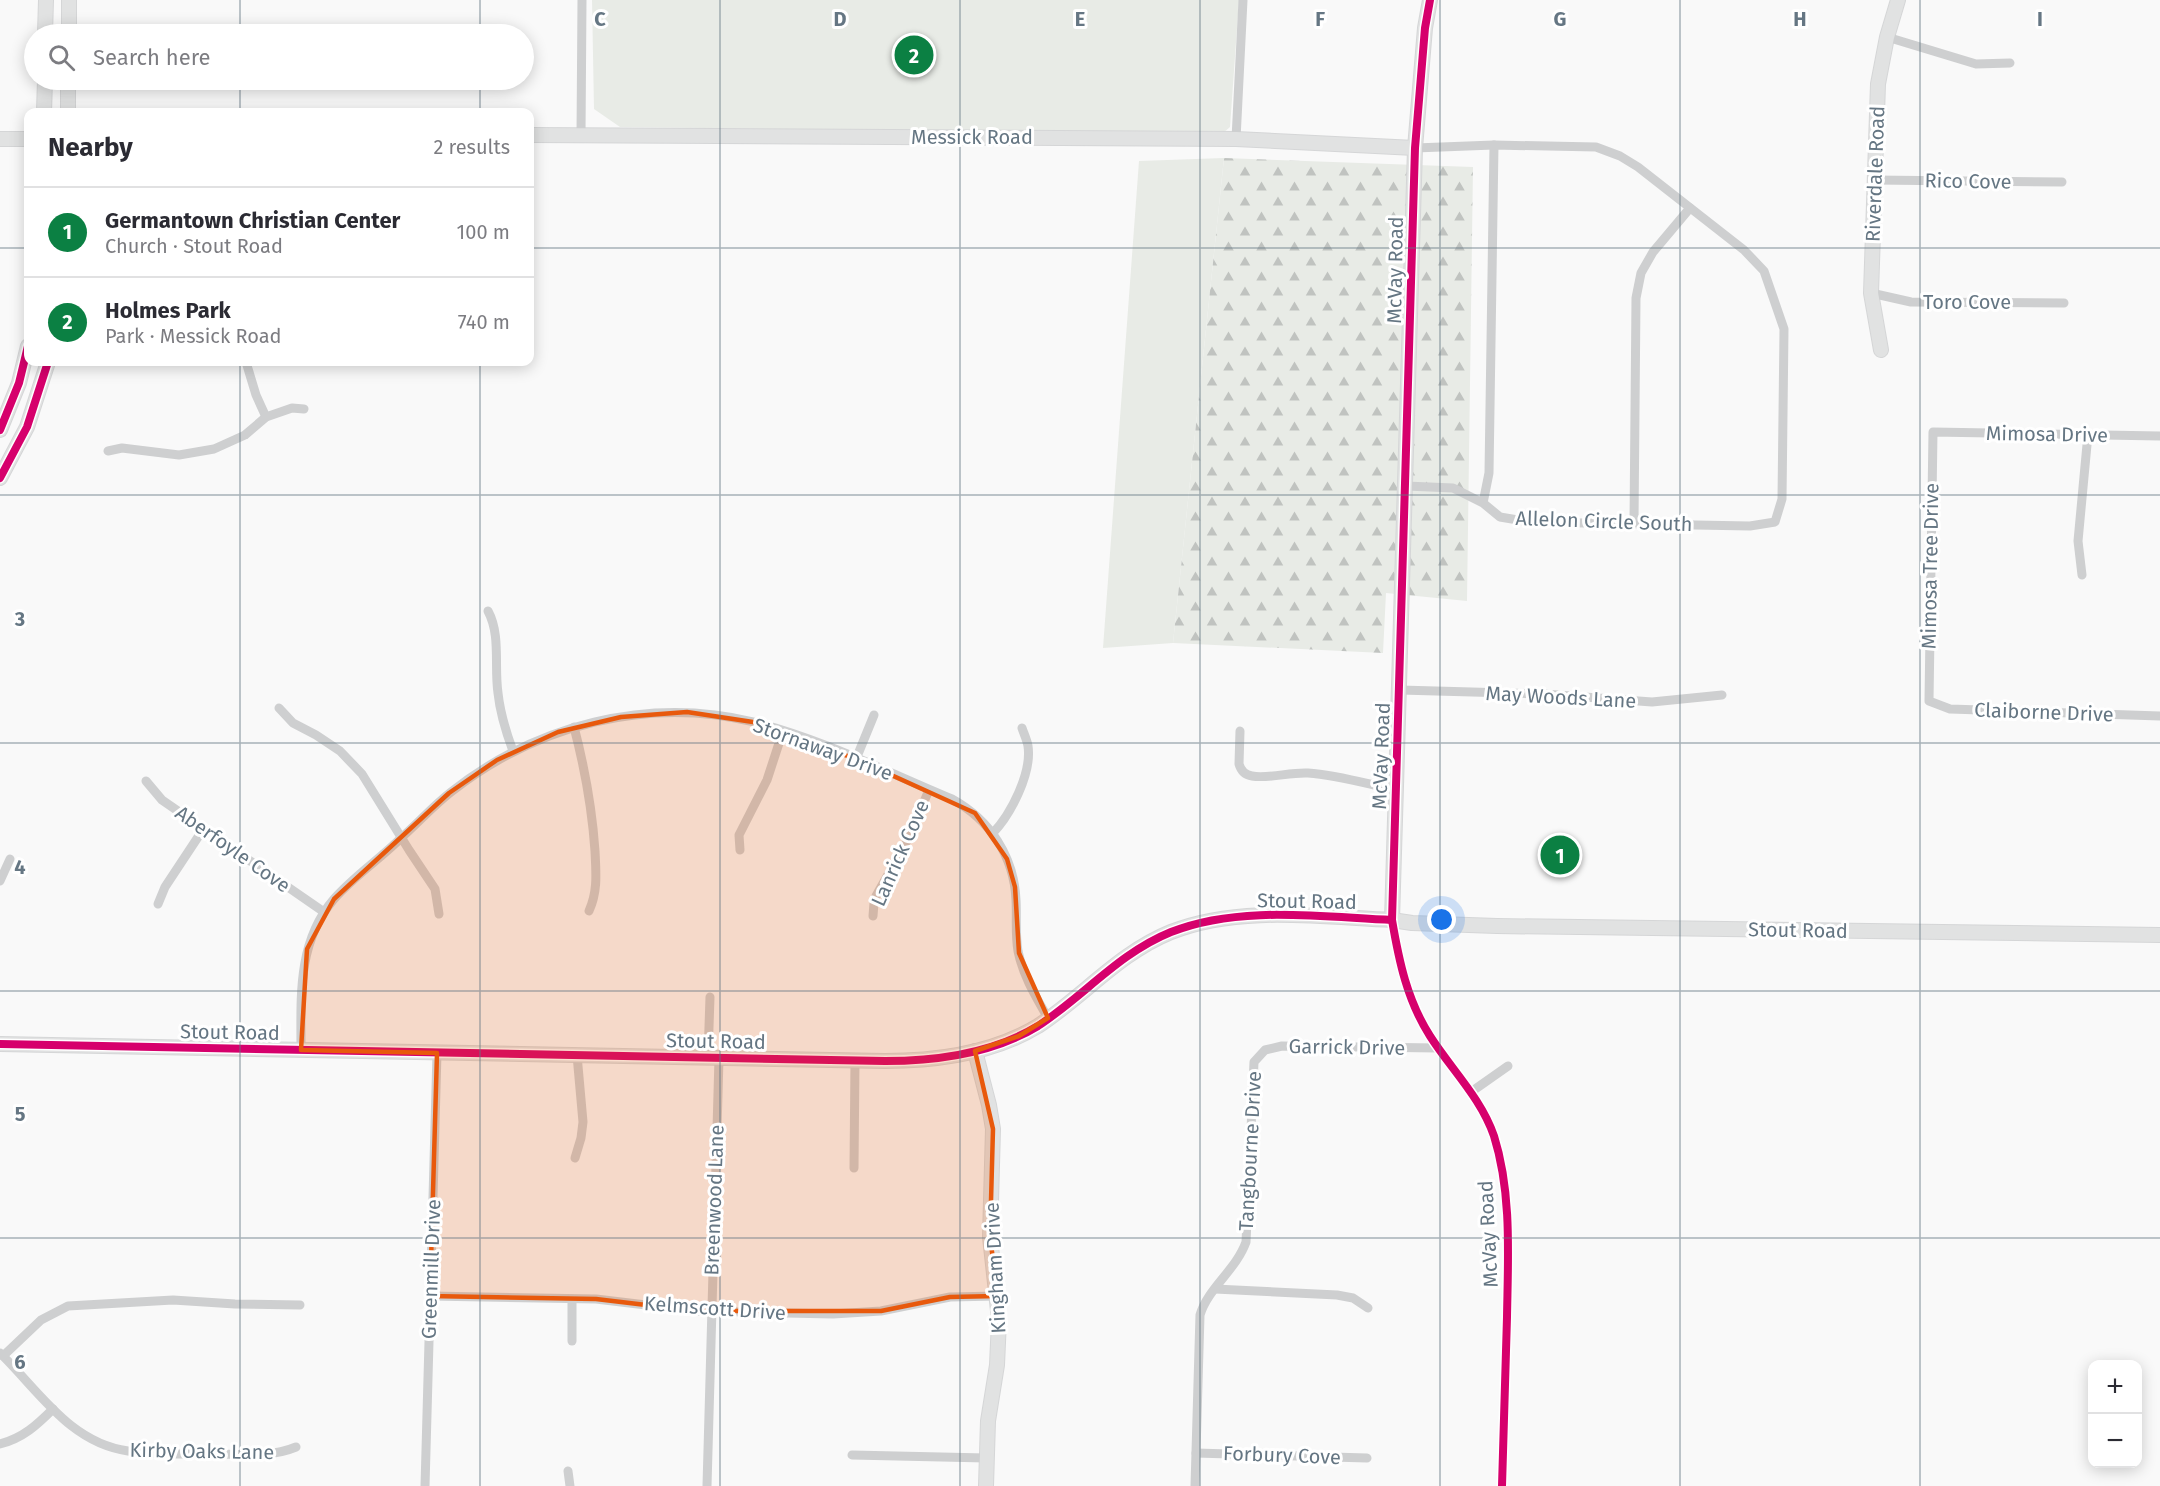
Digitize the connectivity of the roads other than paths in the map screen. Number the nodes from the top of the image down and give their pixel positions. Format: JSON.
{"nodes":[{"id":1,"x":46,"y":0,"type":"edge"},
{"id":2,"x":69,"y":0,"type":"edge"},
{"id":3,"x":582,"y":0,"type":"edge"},
{"id":4,"x":1243,"y":0,"type":"edge"},
{"id":5,"x":1430,"y":0,"type":"edge"},
{"id":6,"x":1898,"y":0,"type":"edge"},
{"id":7,"x":45,"y":24,"type":"edge"},
{"id":8,"x":69,"y":24,"type":"edge"},
{"id":9,"x":1887,"y":37,"type":"junction"},
{"id":10,"x":2010,"y":63,"type":"dead end"},
{"id":11,"x":45,"y":90,"type":"edge"},
{"id":12,"x":68,"y":90,"type":"edge"},
{"id":13,"x":44,"y":108,"type":"edge"},
{"id":14,"x":68,"y":108,"type":"edge"},
{"id":15,"x":534,"y":135,"type":"edge"},
{"id":16,"x":581,"y":135,"type":"junction"},
{"id":17,"x":0,"y":139,"type":"edge"},
{"id":18,"x":24,"y":139,"type":"edge"},
{"id":19,"x":1236,"y":139,"type":"junction"},
{"id":20,"x":1494,"y":146,"type":"junction"},
{"id":21,"x":1414,"y":148,"type":"junction"},
{"id":22,"x":1874,"y":180,"type":"junction"},
{"id":23,"x":2062,"y":182,"type":"dead end"},
{"id":24,"x":1690,"y":208,"type":"junction"},
{"id":25,"x":1871,"y":293,"type":"junction"},
{"id":26,"x":2064,"y":303,"type":"dead end"},
{"id":27,"x":1881,"y":350,"type":"dead end"},
{"id":28,"x":24,"y":362,"type":"edge"},
{"id":29,"x":47,"y":366,"type":"edge"},
{"id":30,"x":247,"y":366,"type":"edge"},
{"id":31,"x":304,"y":409,"type":"dead end"},
{"id":32,"x":266,"y":417,"type":"junction"},
{"id":33,"x":0,"y":430,"type":"edge"},
{"id":34,"x":1933,"y":432,"type":"joint"},
{"id":35,"x":2088,"y":434,"type":"junction"},
{"id":36,"x":2160,"y":436,"type":"edge"},
{"id":37,"x":108,"y":451,"type":"dead end"},
{"id":38,"x":0,"y":478,"type":"edge"},
{"id":39,"x":1406,"y":486,"type":"junction"},
{"id":40,"x":1483,"y":503,"type":"junction"},
{"id":41,"x":1634,"y":523,"type":"junction"},
{"id":42,"x":2082,"y":575,"type":"dead end"},
{"id":43,"x":488,"y":611,"type":"dead end"},
{"id":44,"x":1400,"y":690,"type":"junction"},
{"id":45,"x":1722,"y":696,"type":"dead end"},
{"id":46,"x":1929,"y":701,"type":"joint"},
{"id":47,"x":279,"y":708,"type":"dead end"},
{"id":48,"x":874,"y":715,"type":"dead end"},
{"id":49,"x":2160,"y":716,"type":"edge"},
{"id":50,"x":574,"y":727,"type":"junction"},
{"id":51,"x":1022,"y":728,"type":"dead end"},
{"id":52,"x":783,"y":731,"type":"junction"},
{"id":53,"x":1240,"y":731,"type":"dead end"},
{"id":54,"x":513,"y":751,"type":"junction"},
{"id":55,"x":856,"y":759,"type":"junction"},
{"id":56,"x":146,"y":781,"type":"dead end"},
{"id":57,"x":929,"y":790,"type":"junction"},
{"id":58,"x":1396,"y":790,"type":"junction"},
{"id":59,"x":204,"y":828,"type":"junction"},
{"id":60,"x":993,"y":833,"type":"junction"},
{"id":61,"x":402,"y":838,"type":"junction"},
{"id":62,"x":740,"y":850,"type":"dead end"},
{"id":63,"x":10,"y":859,"type":"dead end"},
{"id":64,"x":0,"y":881,"type":"edge"},
{"id":65,"x":158,"y":904,"type":"dead end"},
{"id":66,"x":589,"y":911,"type":"dead end"},
{"id":67,"x":324,"y":912,"type":"junction"},
{"id":68,"x":439,"y":914,"type":"dead end"},
{"id":69,"x":873,"y":916,"type":"dead end"},
{"id":70,"x":1392,"y":920,"type":"junction"},
{"id":71,"x":2160,"y":935,"type":"edge"},
{"id":72,"x":710,"y":997,"type":"dead end"},
{"id":73,"x":1048,"y":1018,"type":"junction"},
{"id":74,"x":0,"y":1044,"type":"edge"},
{"id":75,"x":1438,"y":1048,"type":"junction"},
{"id":76,"x":301,"y":1050,"type":"junction"},
{"id":77,"x":975,"y":1051,"type":"junction"},
{"id":78,"x":437,"y":1053,"type":"junction"},
{"id":79,"x":577,"y":1055,"type":"junction"},
{"id":80,"x":1258,"y":1055,"type":"joint"},
{"id":81,"x":713,"y":1057,"type":"junction"},
{"id":82,"x":855,"y":1060,"type":"junction"},
{"id":83,"x":1508,"y":1066,"type":"dead end"},
{"id":84,"x":1471,"y":1092,"type":"junction"},
{"id":85,"x":575,"y":1158,"type":"dead end"},
{"id":86,"x":854,"y":1168,"type":"dead end"},
{"id":87,"x":1215,"y":1289,"type":"junction"},
{"id":88,"x":430,"y":1296,"type":"junction"},
{"id":89,"x":998,"y":1296,"type":"junction"},
{"id":90,"x":572,"y":1299,"type":"junction"},
{"id":91,"x":300,"y":1305,"type":"dead end"},
{"id":92,"x":1368,"y":1308,"type":"dead end"},
{"id":93,"x":711,"y":1312,"type":"junction"},
{"id":94,"x":572,"y":1341,"type":"dead end"},
{"id":95,"x":1,"y":1354,"type":"edge"},
{"id":96,"x":53,"y":1409,"type":"junction"},
{"id":97,"x":0,"y":1444,"type":"edge"},
{"id":98,"x":296,"y":1447,"type":"dead end"},
{"id":99,"x":1196,"y":1453,"type":"junction"},
{"id":100,"x":852,"y":1455,"type":"dead end"},
{"id":101,"x":986,"y":1458,"type":"junction"},
{"id":102,"x":1367,"y":1458,"type":"dead end"},
{"id":103,"x":568,"y":1471,"type":"dead end"},
{"id":104,"x":425,"y":1486,"type":"edge"},
{"id":105,"x":570,"y":1486,"type":"edge"},
{"id":106,"x":707,"y":1486,"type":"edge"},
{"id":107,"x":986,"y":1486,"type":"edge"},
{"id":108,"x":1195,"y":1486,"type":"edge"},
{"id":109,"x":1503,"y":1486,"type":"edge"}],
"edges":[{"from":1,"to":7,"type":"street"},
{"from":2,"to":8,"type":"street"},
{"from":3,"to":16,"type":"street"},
{"from":4,"to":19,"type":"street"},
{"from":5,"to":21,"type":"street","name":"McVay Road"},
{"from":6,"to":9,"type":"street","name":"Riverdale Road"},
{"from":9,"to":10,"type":"street"},
{"from":9,"to":22,"type":"street","name":"Riverdale Road"},
{"from":11,"to":13,"type":"street"},
{"from":12,"to":14,"type":"street"},
{"from":15,"to":16,"type":"street","name":"Messick Road"},
{"from":16,"to":19,"type":"street","name":"Messick Road"},
{"from":17,"to":18,"type":"street"},
{"from":19,"to":21,"type":"street","name":"Messick Road"},
{"from":20,"to":21,"type":"street"},
{"from":20,"to":24,"type":"street"},
{"from":20,"to":40,"type":"street"},
{"from":21,"to":39,"type":"street","name":"McVay Road"},
{"from":22,"to":23,"type":"street","name":"Rico Cove"},
{"from":22,"to":25,"type":"street","name":"Riverdale Road"},
{"from":24,"to":41,"type":"street"},
{"from":24,"to":41,"type":"street","name":"Allelon Circle South"},
{"from":25,"to":26,"type":"street","name":"Toro Cove"},
{"from":25,"to":27,"type":"street","name":"Riverdale Road"},
{"from":28,"to":33,"type":"street"},
{"from":29,"to":38,"type":"street"},
{"from":30,"to":32,"type":"street"},
{"from":31,"to":32,"type":"street"},
{"from":32,"to":37,"type":"street"},
{"from":34,"to":35,"type":"street","name":"Mimosa Drive"},
{"from":34,"to":46,"type":"street","name":"Mimosa Tree Drive"},
{"from":35,"to":36,"type":"street","name":"Mimosa Drive"},
{"from":35,"to":42,"type":"street"},
{"from":39,"to":40,"type":"street","name":"Allelon Circle South"},
{"from":39,"to":44,"type":"street","name":"McVay Road"},
{"from":40,"to":41,"type":"street","name":"Allelon Circle South"},
{"from":43,"to":54,"type":"street"},
{"from":44,"to":45,"type":"street","name":"May Woods Lane"},
{"from":44,"to":58,"type":"street","name":"McVay Road"},
{"from":46,"to":49,"type":"street","name":"Claiborne Drive"},
{"from":47,"to":61,"type":"street"},
{"from":48,"to":55,"type":"street"},
{"from":50,"to":52,"type":"street","name":"Stornaway Drive"},
{"from":50,"to":54,"type":"street","name":"Stornaway Drive"},
{"from":50,"to":66,"type":"street"},
{"from":51,"to":60,"type":"street"},
{"from":52,"to":55,"type":"street","name":"Stornaway Drive"},
{"from":52,"to":62,"type":"street"},
{"from":53,"to":58,"type":"street"},
{"from":54,"to":61,"type":"street","name":"Stornaway Drive"},
{"from":55,"to":57,"type":"street","name":"Stornaway Drive"},
{"from":56,"to":59,"type":"street","name":"Aberfoyle Cove"},
{"from":57,"to":60,"type":"street","name":"Stornaway Drive"},
{"from":57,"to":69,"type":"street","name":"Lanrick Cove"},
{"from":58,"to":70,"type":"street","name":"McVay Road"},
{"from":59,"to":65,"type":"street"},
{"from":59,"to":67,"type":"street","name":"Aberfoyle Cove"},
{"from":60,"to":73,"type":"street","name":"Stornaway Drive"},
{"from":61,"to":67,"type":"street","name":"Stornaway Drive"},
{"from":61,"to":68,"type":"street"},
{"from":63,"to":64,"type":"street"},
{"from":67,"to":76,"type":"street","name":"Stornaway Drive"},
{"from":70,"to":71,"type":"street","name":"Stout Road"},
{"from":70,"to":73,"type":"street","name":"Stout Road"},
{"from":70,"to":75,"type":"street","name":"McVay Road"},
{"from":72,"to":81,"type":"street","name":"Breenwood Lane"},
{"from":73,"to":77,"type":"street","name":"Stout Road"},
{"from":74,"to":76,"type":"street","name":"Stout Road"},
{"from":75,"to":80,"type":"street","name":"Garrick Drive"},
{"from":75,"to":84,"type":"street","name":"McVay Road"},
{"from":76,"to":78,"type":"street","name":"Stout Road"},
{"from":77,"to":82,"type":"street","name":"Stout Road"},
{"from":77,"to":89,"type":"street","name":"Kingham Drive"},
{"from":78,"to":79,"type":"street","name":"Stout Road"},
{"from":78,"to":88,"type":"street","name":"Greenmill Drive"},
{"from":79,"to":81,"type":"street","name":"Stout Road"},
{"from":79,"to":85,"type":"street"},
{"from":80,"to":87,"type":"street","name":"Tangbourne Drive"},
{"from":81,"to":82,"type":"street","name":"Stout Road"},
{"from":81,"to":93,"type":"street","name":"Breenwood Lane"},
{"from":82,"to":86,"type":"street"},
{"from":83,"to":84,"type":"street"},
{"from":84,"to":109,"type":"street","name":"McVay Road"},
{"from":87,"to":92,"type":"street"},
{"from":87,"to":99,"type":"street","name":"Tangbourne Drive"},
{"from":88,"to":90,"type":"street","name":"Kelmscott Drive"},
{"from":88,"to":104,"type":"street","name":"Greenmill Drive"},
{"from":89,"to":93,"type":"street","name":"Kelmscott Drive"},
{"from":89,"to":101,"type":"street","name":"Kingham Drive"},
{"from":90,"to":93,"type":"street","name":"Kelmscott Drive"},
{"from":90,"to":94,"type":"street"},
{"from":91,"to":95,"type":"street"},
{"from":93,"to":106,"type":"street","name":"Breenwood Lane"},
{"from":95,"to":96,"type":"street","name":"Kirby Oaks Lane"},
{"from":96,"to":97,"type":"street"},
{"from":96,"to":98,"type":"street","name":"Kirby Oaks Lane"},
{"from":99,"to":102,"type":"street","name":"Forbury Cove"},
{"from":99,"to":108,"type":"street","name":"Tangbourne Drive"},
{"from":100,"to":101,"type":"street"},
{"from":101,"to":107,"type":"street","name":"Kingham Drive"},
{"from":103,"to":105,"type":"street"}]}
